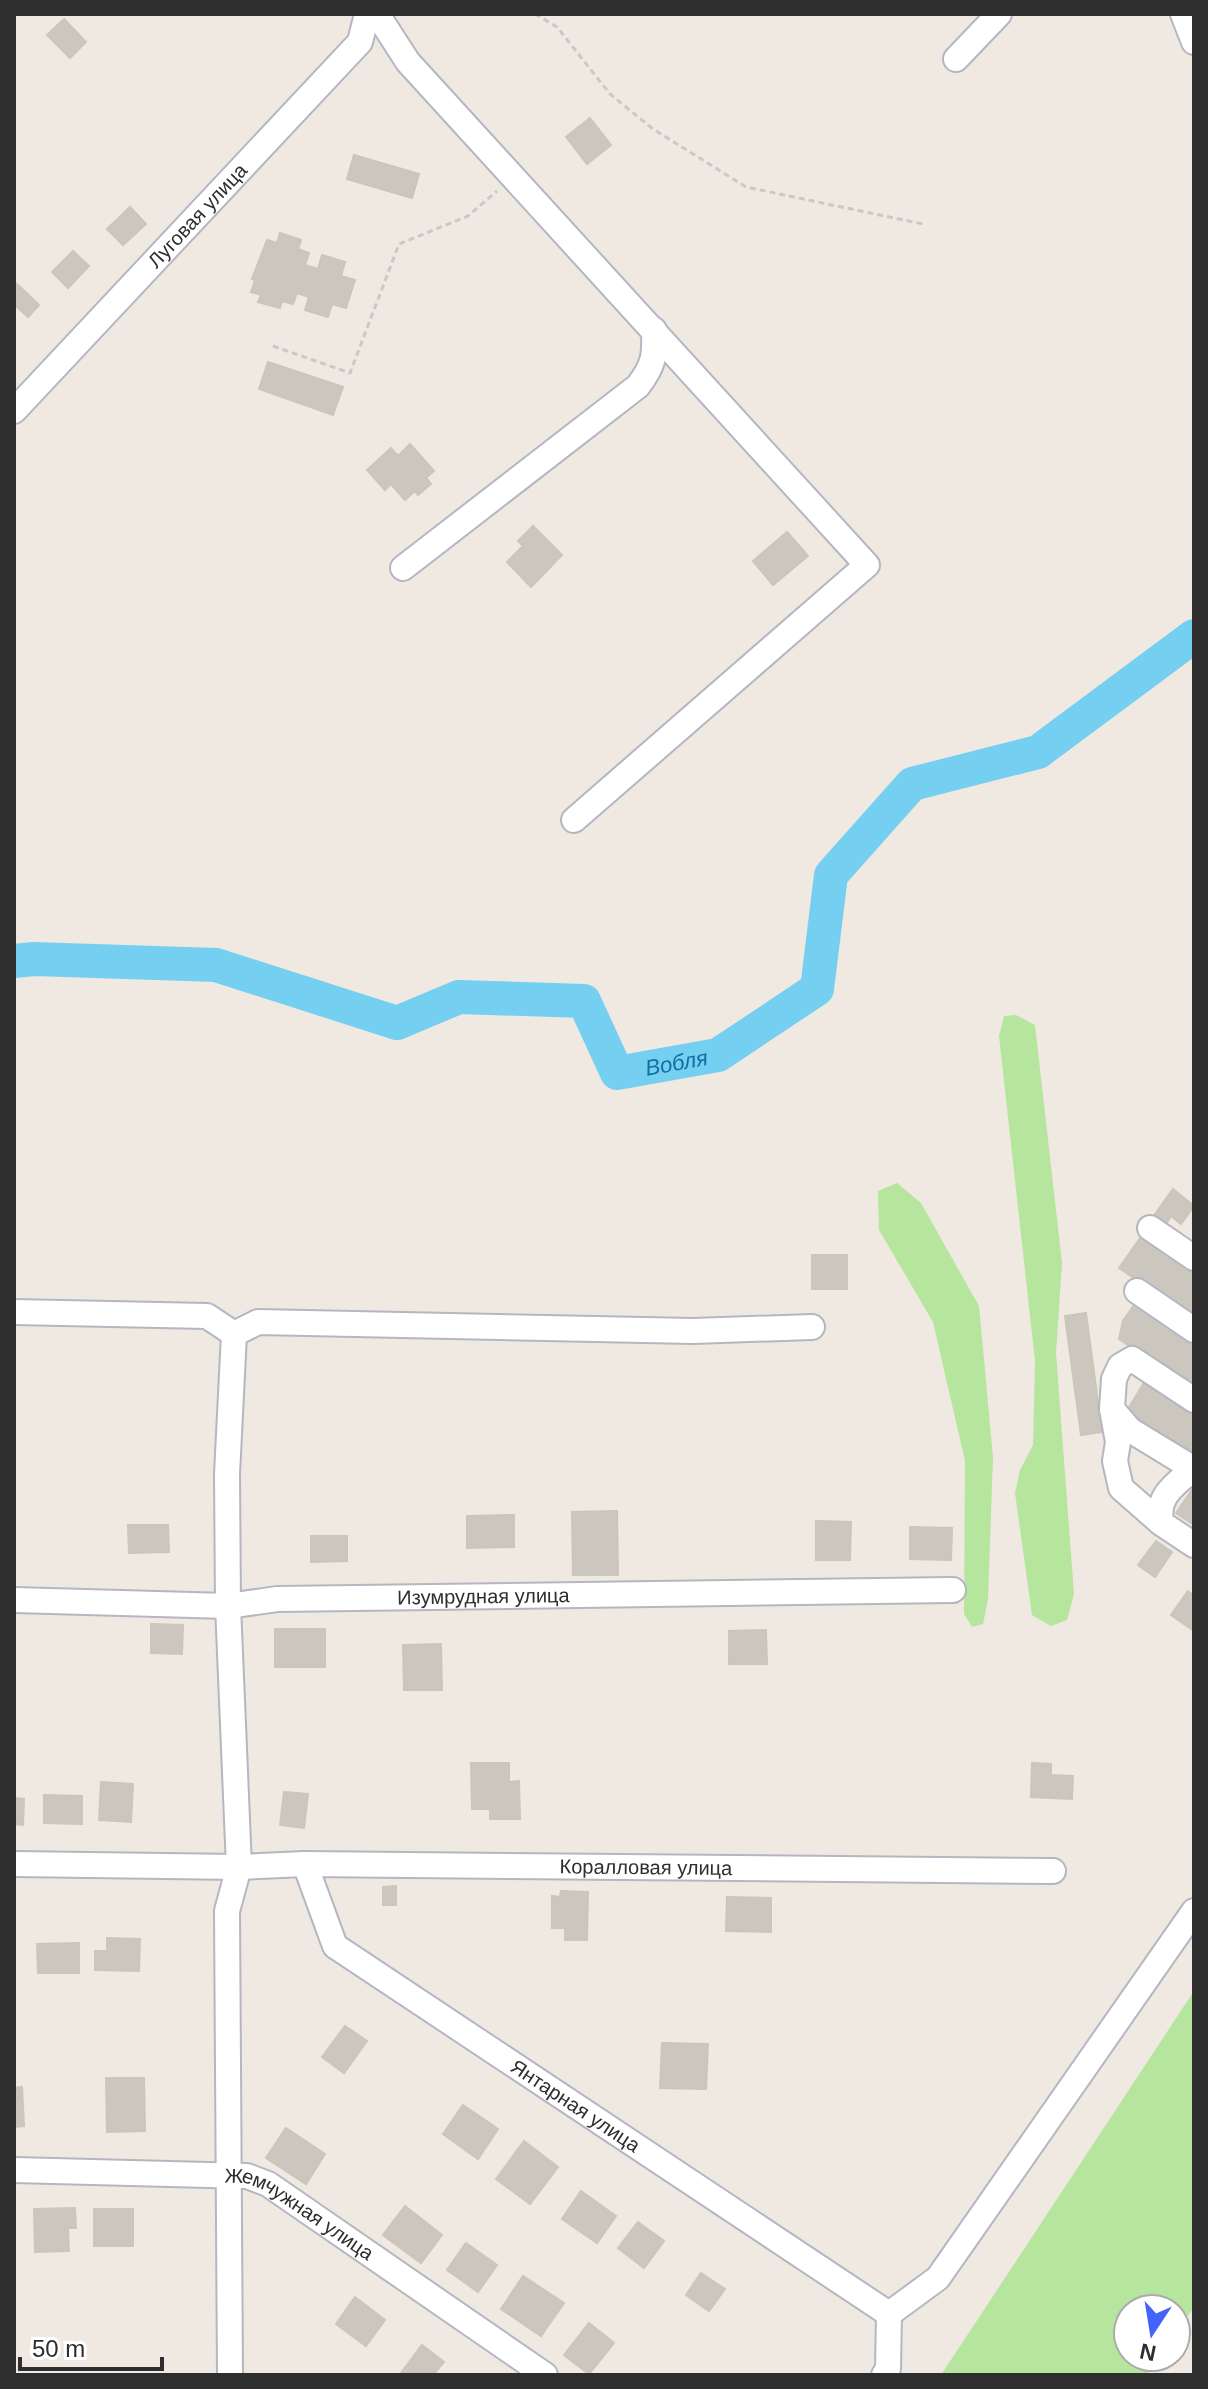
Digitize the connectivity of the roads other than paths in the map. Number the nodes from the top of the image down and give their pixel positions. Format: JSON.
{"nodes":[{"id":1,"x":367,"y":14,"type":"edge"},
{"id":2,"x":377,"y":14,"type":"edge"},
{"id":3,"x":999,"y":14,"type":"edge"},
{"id":4,"x":1183,"y":14,"type":"edge"},
{"id":5,"x":1194,"y":42,"type":"edge"},
{"id":6,"x":956,"y":59,"type":"dead end"},
{"id":7,"x":654,"y":330,"type":"junction"},
{"id":8,"x":14,"y":411,"type":"edge"},
{"id":9,"x":403,"y":568,"type":"dead end"},
{"id":10,"x":574,"y":820,"type":"dead end"},
{"id":11,"x":1150,"y":1228,"type":"dead end"},
{"id":12,"x":1194,"y":1258,"type":"edge"},
{"id":13,"x":1137,"y":1291,"type":"dead end"},
{"id":14,"x":14,"y":1312,"type":"edge"},
{"id":15,"x":812,"y":1327,"type":"dead end"},
{"id":16,"x":1194,"y":1330,"type":"edge"},
{"id":17,"x":234,"y":1334,"type":"junction"},
{"id":18,"x":1194,"y":1400,"type":"edge"},
{"id":19,"x":1112,"y":1409,"type":"junction"},
{"id":20,"x":1194,"y":1469,"type":"edge"},
{"id":21,"x":1161,"y":1523,"type":"junction"},
{"id":22,"x":1194,"y":1545,"type":"edge"},
{"id":23,"x":953,"y":1590,"type":"dead end"},
{"id":24,"x":14,"y":1600,"type":"edge"},
{"id":25,"x":228,"y":1606,"type":"junction"},
{"id":26,"x":14,"y":1864,"type":"edge"},
{"id":27,"x":305,"y":1864,"type":"junction"},
{"id":28,"x":239,"y":1867,"type":"junction"},
{"id":29,"x":1053,"y":1871,"type":"dead end"},
{"id":30,"x":1194,"y":1911,"type":"edge"},
{"id":31,"x":14,"y":2170,"type":"edge"},
{"id":32,"x":230,"y":2174,"type":"junction"},
{"id":33,"x":889,"y":2314,"type":"junction"},
{"id":34,"x":230,"y":2375,"type":"edge"},
{"id":35,"x":545,"y":2375,"type":"edge"},
{"id":36,"x":884,"y":2375,"type":"edge"}],
"edges":[{"from":1,"to":8,"type":"street","name":"Луговая улица"},
{"from":2,"to":7,"type":"street"},
{"from":3,"to":6,"type":"street"},
{"from":4,"to":5,"type":"street"},
{"from":7,"to":9,"type":"street"},
{"from":7,"to":10,"type":"street"},
{"from":11,"to":12,"type":"street"},
{"from":13,"to":16,"type":"street"},
{"from":14,"to":17,"type":"street"},
{"from":15,"to":17,"type":"street"},
{"from":17,"to":25,"type":"street"},
{"from":18,"to":19,"type":"street"},
{"from":19,"to":20,"type":"street"},
{"from":19,"to":21,"type":"street"},
{"from":20,"to":21,"type":"street"},
{"from":21,"to":22,"type":"street"},
{"from":23,"to":25,"type":"street","name":"Изумрудная улица"},
{"from":24,"to":25,"type":"street","name":"Изумрудная улица"},
{"from":25,"to":28,"type":"street"},
{"from":26,"to":28,"type":"street"},
{"from":27,"to":28,"type":"street","name":"Коралловая улица"},
{"from":27,"to":29,"type":"street","name":"Коралловая улица"},
{"from":27,"to":33,"type":"street","name":"Янтарная улица"},
{"from":28,"to":32,"type":"street"},
{"from":30,"to":33,"type":"street"},
{"from":31,"to":32,"type":"street","name":"Жемчужная улица"},
{"from":32,"to":34,"type":"street"},
{"from":32,"to":35,"type":"street","name":"Жемчужная улица"},
{"from":33,"to":36,"type":"street"}]}
